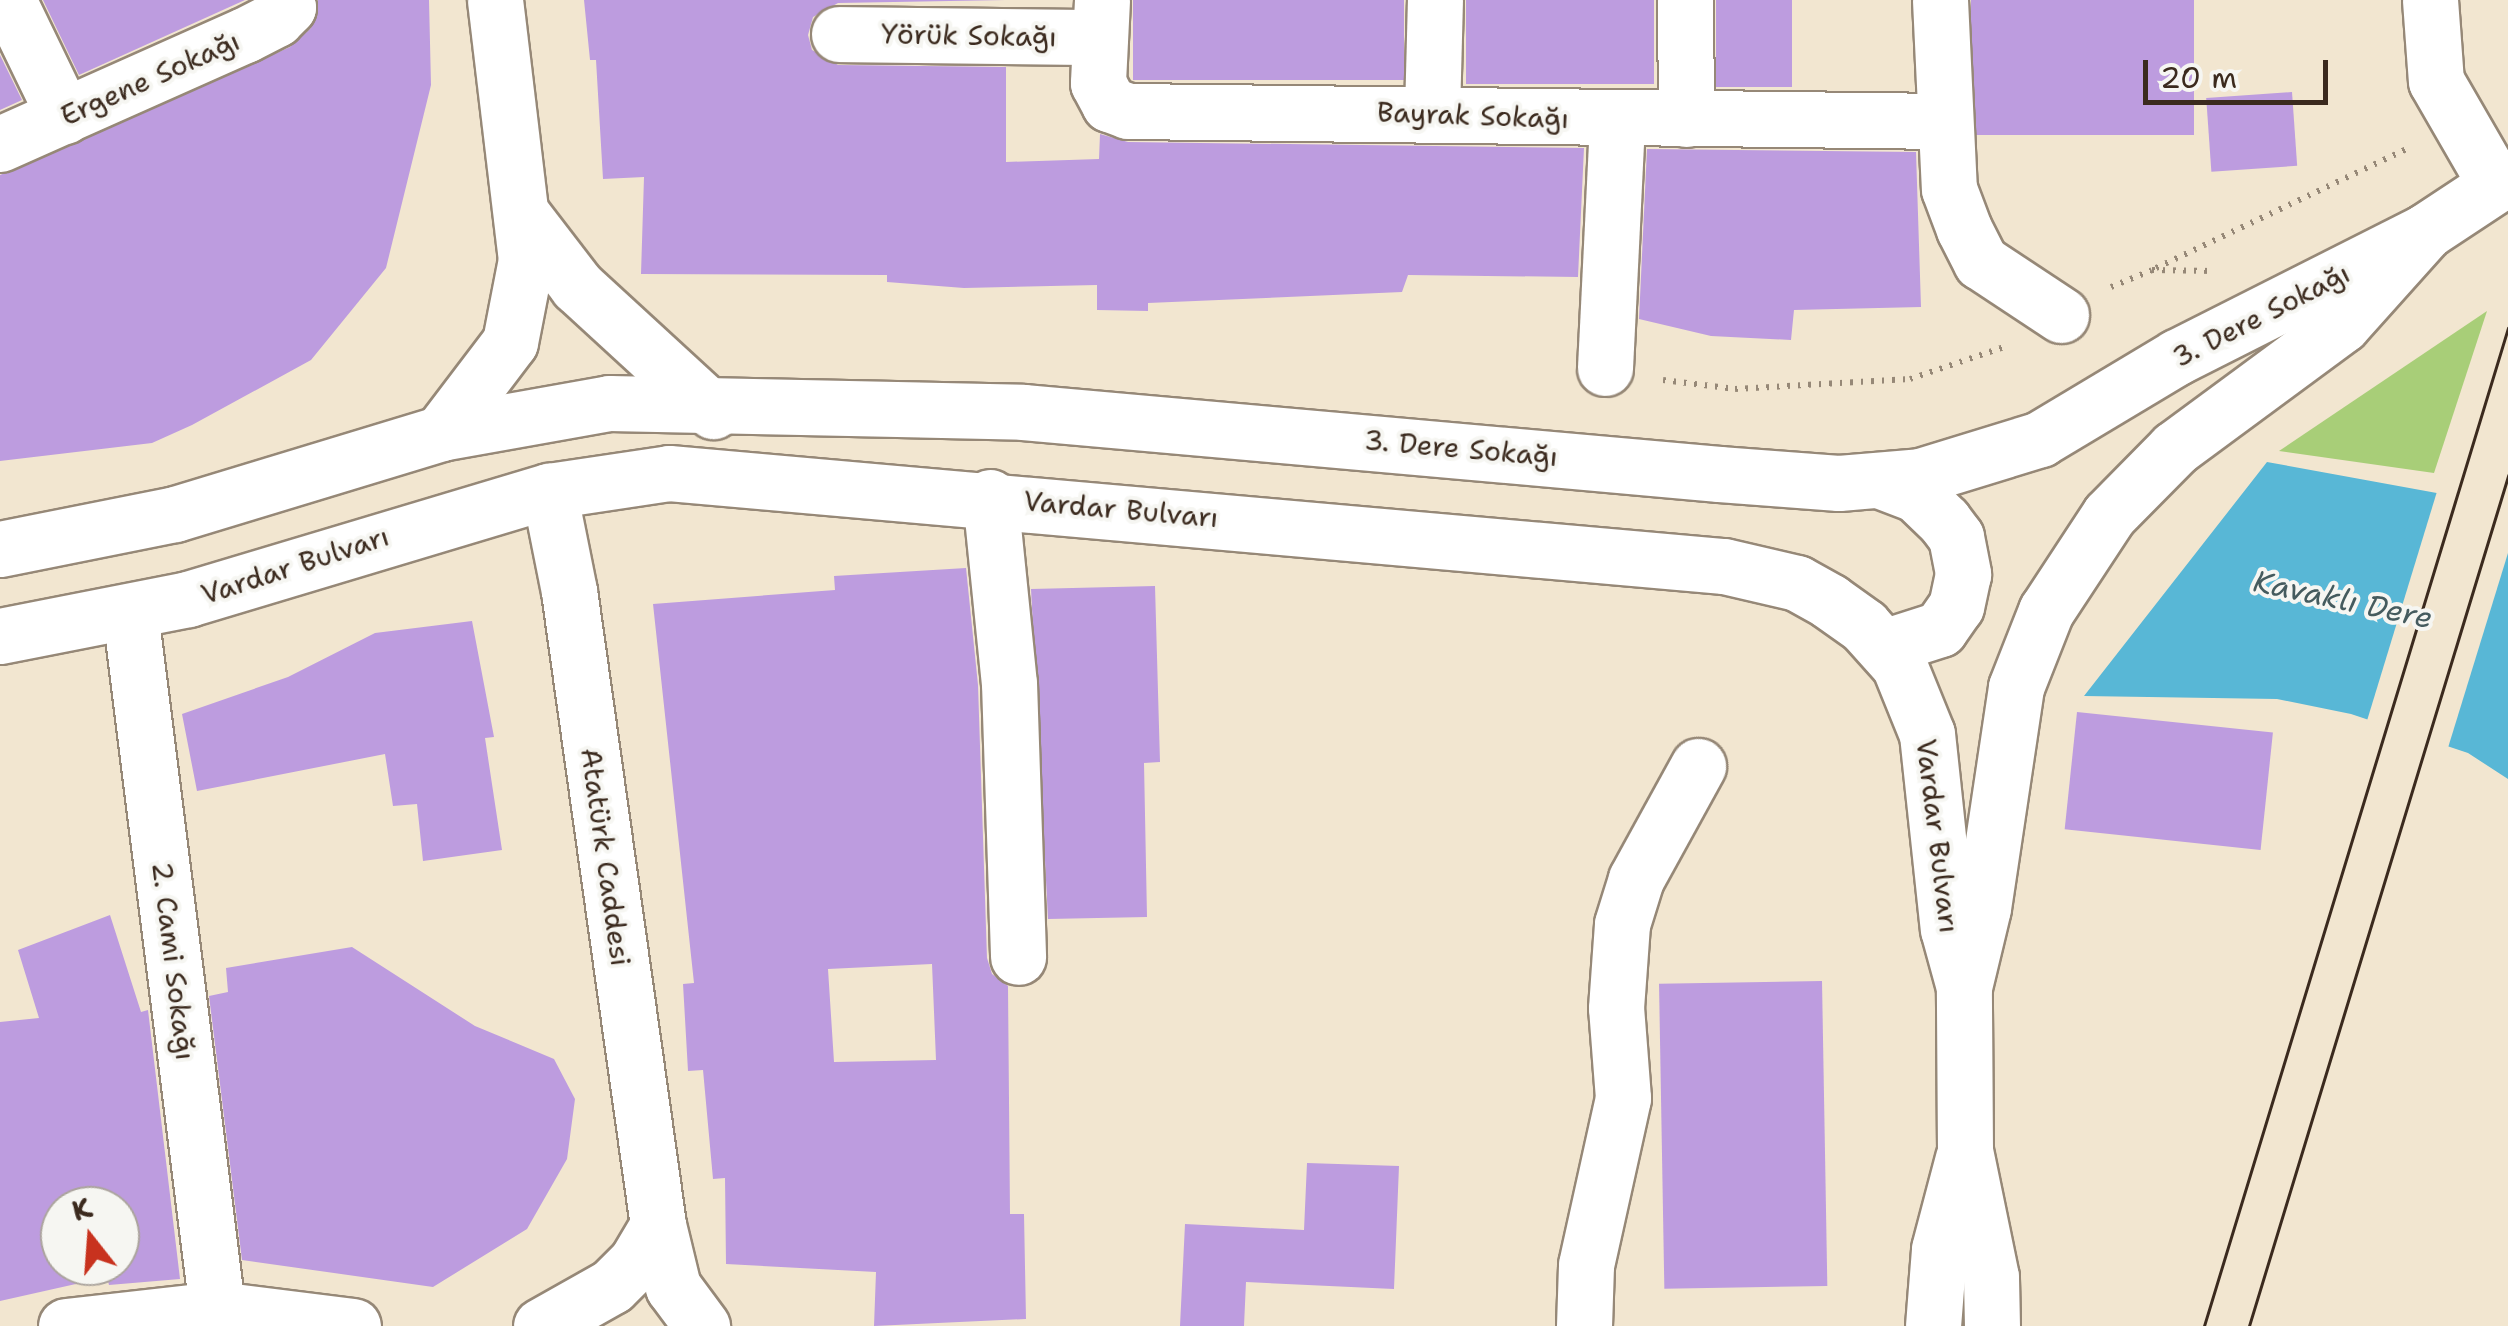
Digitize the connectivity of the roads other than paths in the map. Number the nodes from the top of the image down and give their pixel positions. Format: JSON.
{"nodes":[{"id":1,"x":8,"y":0,"type":"edge"},
{"id":2,"x":286,"y":0,"type":"edge"},
{"id":3,"x":495,"y":0,"type":"edge"},
{"id":4,"x":1435,"y":0,"type":"edge"},
{"id":5,"x":1685,"y":0,"type":"edge"},
{"id":6,"x":1940,"y":0,"type":"edge"},
{"id":7,"x":2430,"y":0,"type":"edge"},
{"id":8,"x":1101,"y":18,"type":"edge"},
{"id":9,"x":839,"y":34,"type":"dead end"},
{"id":10,"x":1432,"y":112,"type":"junction"},
{"id":11,"x":64,"y":116,"type":"junction"},
{"id":12,"x":1686,"y":119,"type":"junction"},
{"id":13,"x":1618,"y":120,"type":"junction"},
{"id":14,"x":1945,"y":121,"type":"junction"},
{"id":15,"x":0,"y":144,"type":"edge"},
{"id":16,"x":2502,"y":181,"type":"edge"},
{"id":17,"x":524,"y":217,"type":"junction"},
{"id":18,"x":2426,"y":231,"type":"junction"},
{"id":19,"x":2061,"y":315,"type":"road end"},
{"id":20,"x":1605,"y":368,"type":"dead end"},
{"id":21,"x":701,"y":400,"type":"junction"},
{"id":22,"x":441,"y":433,"type":"junction"},
{"id":23,"x":357,"y":460,"type":"junction"},
{"id":24,"x":799,"y":480,"type":"junction"},
{"id":25,"x":1879,"y":480,"type":"junction"},
{"id":26,"x":549,"y":491,"type":"junction"},
{"id":27,"x":990,"y":497,"type":"junction"},
{"id":28,"x":0,"y":548,"type":"edge"},
{"id":29,"x":130,"y":613,"type":"junction"},
{"id":30,"x":0,"y":636,"type":"edge"},
{"id":31,"x":1884,"y":648,"type":"junction"},
{"id":32,"x":1698,"y":766,"type":"dead end"},
{"id":33,"x":1018,"y":958,"type":"dead end"},
{"id":34,"x":1964,"y":987,"type":"junction"},
{"id":35,"x":1965,"y":1150,"type":"junction"},
{"id":36,"x":658,"y":1225,"type":"junction"},
{"id":37,"x":217,"y":1309,"type":"junction"},
{"id":38,"x":66,"y":1326,"type":"edge"},
{"id":39,"x":353,"y":1326,"type":"edge"},
{"id":40,"x":541,"y":1326,"type":"edge"},
{"id":41,"x":702,"y":1326,"type":"edge"},
{"id":42,"x":1584,"y":1326,"type":"edge"},
{"id":43,"x":1933,"y":1326,"type":"edge"},
{"id":44,"x":1992,"y":1326,"type":"edge"}],
"edges":[{"from":1,"to":11,"type":"main road"},
{"from":2,"to":11,"type":"main road","name":"Ergene Sokağı"},
{"from":3,"to":17,"type":"main road"},
{"from":4,"to":10,"type":"main road"},
{"from":5,"to":12,"type":"main road"},
{"from":6,"to":14,"type":"main road"},
{"from":7,"to":16,"type":"main road"},
{"from":8,"to":9,"type":"main road","name":"Yörük Sokağı"},
{"from":8,"to":10,"type":"main road","name":"Bayrak Sokağı"},
{"from":10,"to":13,"type":"main road","name":"Bayrak Sokağı"},
{"from":11,"to":15,"type":"main road","name":"Ergene Sokağı"},
{"from":12,"to":13,"type":"main road","name":"Bayrak Sokağı"},
{"from":12,"to":14,"type":"main road","name":"Bayrak Sokağı"},
{"from":13,"to":20,"type":"main road"},
{"from":14,"to":19,"type":"main road"},
{"from":16,"to":18,"type":"main road"},
{"from":17,"to":21,"type":"main road"},
{"from":17,"to":22,"type":"main road"},
{"from":18,"to":25,"type":"main road","name":"3. Dere Sokağı"},
{"from":18,"to":34,"type":"main road"},
{"from":21,"to":22,"type":"main road","name":"3. Dere Sokağı"},
{"from":21,"to":24,"type":"main road"},
{"from":21,"to":25,"type":"main road","name":"3. Dere Sokağı"},
{"from":22,"to":23,"type":"main road"},
{"from":23,"to":26,"type":"main road"},
{"from":23,"to":28,"type":"main road"},
{"from":24,"to":26,"type":"main road","name":"Vardar Bulvarı"},
{"from":24,"to":27,"type":"main road","name":"Vardar Bulvarı"},
{"from":25,"to":31,"type":"main road"},
{"from":26,"to":29,"type":"main road","name":"Vardar Bulvarı"},
{"from":26,"to":36,"type":"main road","name":"Atatürk Caddesi"},
{"from":27,"to":31,"type":"main road","name":"Vardar Bulvarı"},
{"from":27,"to":33,"type":"main road"},
{"from":29,"to":30,"type":"main road","name":"Vardar Bulvarı"},
{"from":29,"to":37,"type":"main road","name":"2. Cami Sokağı"},
{"from":31,"to":34,"type":"main road","name":"Vardar Bulvarı"},
{"from":32,"to":42,"type":"main road"},
{"from":34,"to":35,"type":"main road"},
{"from":35,"to":43,"type":"main road"},
{"from":35,"to":44,"type":"main road"},
{"from":36,"to":40,"type":"main road"},
{"from":36,"to":41,"type":"main road","name":"Atatürk Caddesi"},
{"from":37,"to":38,"type":"main road"},
{"from":37,"to":39,"type":"main road"}]}
